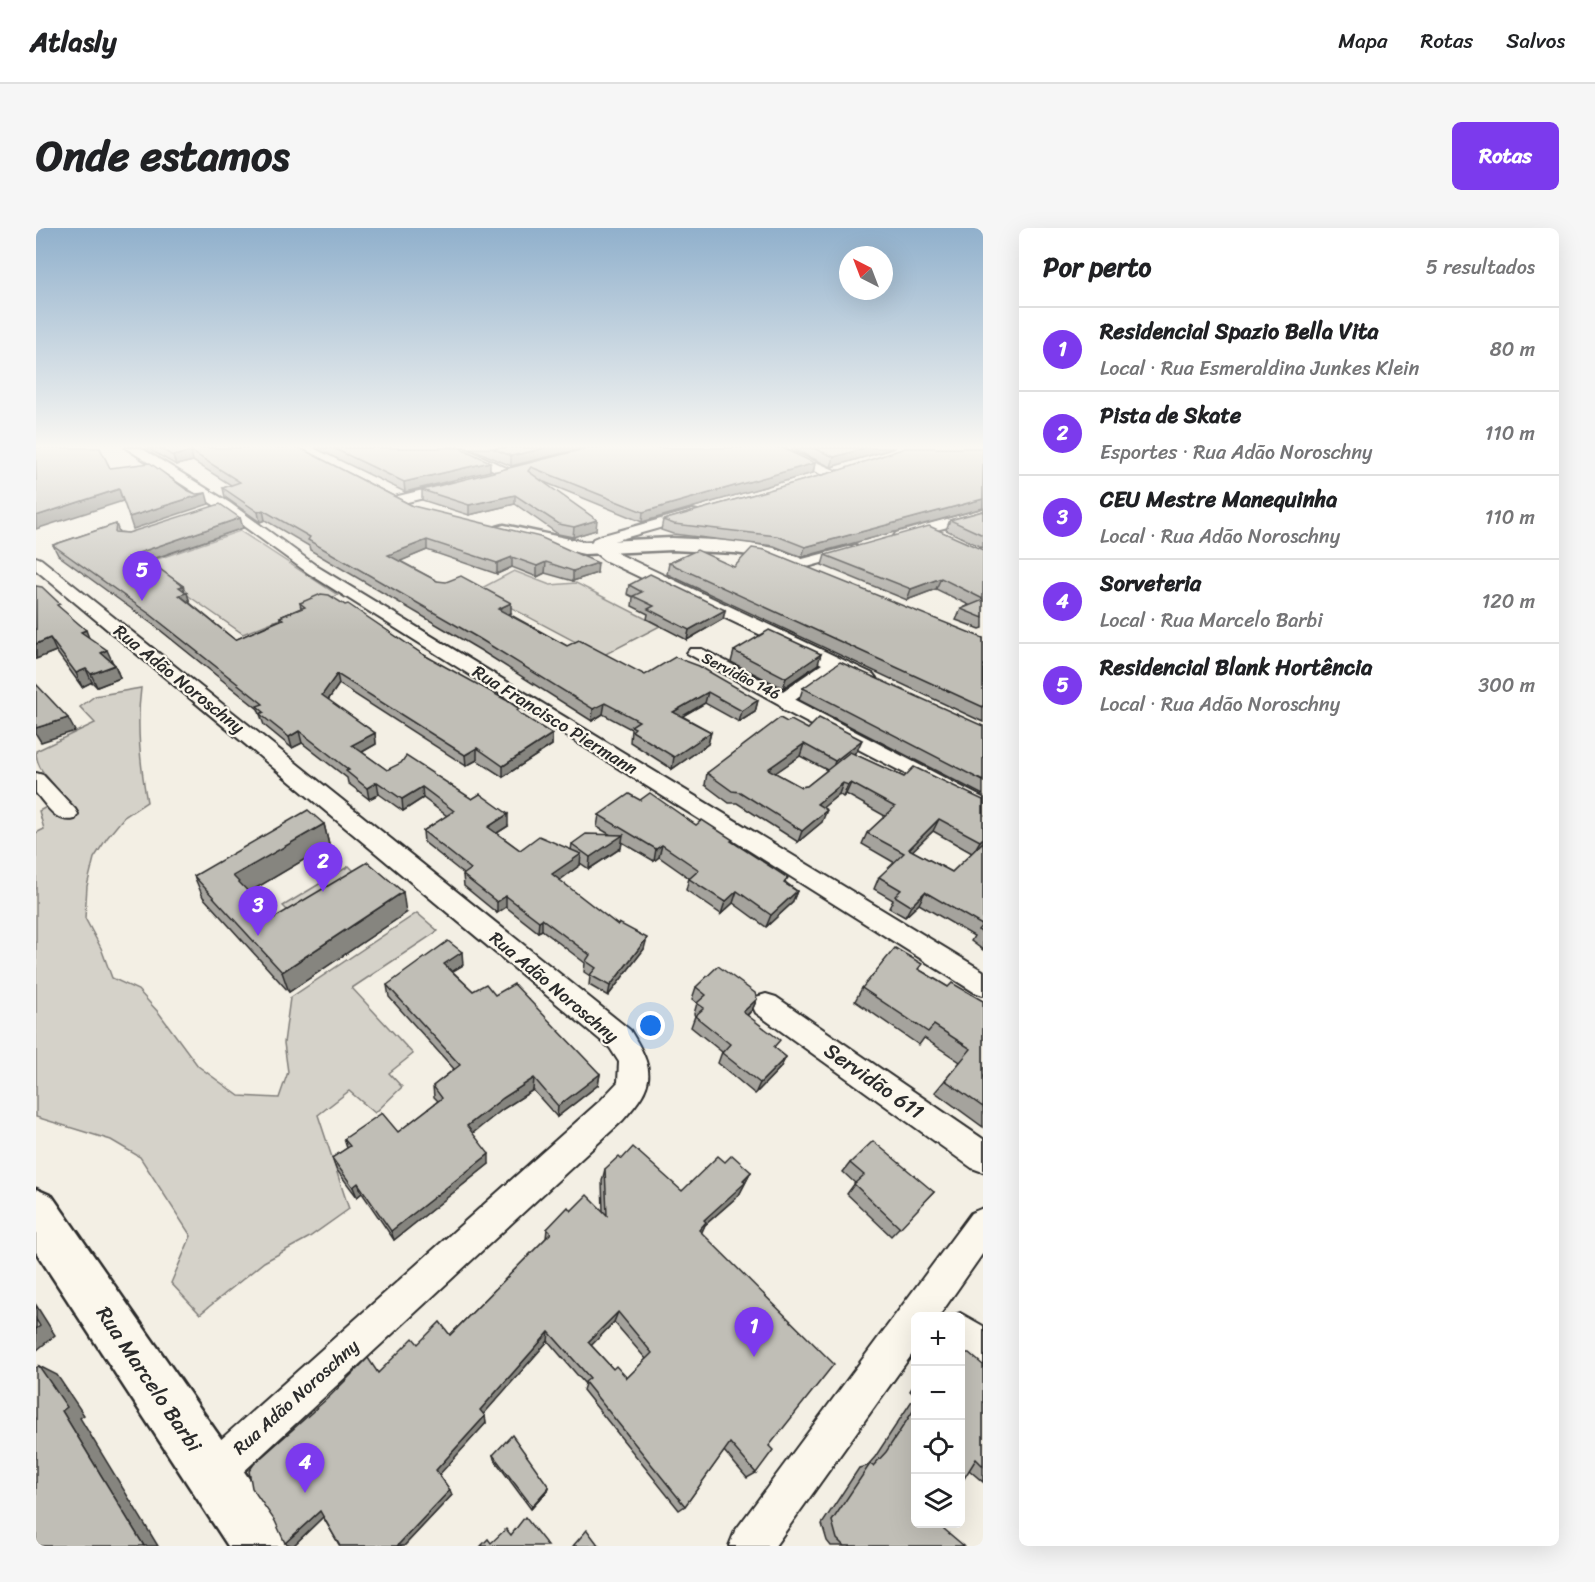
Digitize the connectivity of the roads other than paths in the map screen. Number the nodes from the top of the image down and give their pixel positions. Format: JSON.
{"nodes":[{"id":1,"x":214,"y":510,"type":"edge"},
{"id":2,"x":230,"y":510,"type":"edge"},
{"id":3,"x":423,"y":510,"type":"edge"},
{"id":4,"x":707,"y":510,"type":"edge"},
{"id":5,"x":203,"y":513,"type":"edge"},
{"id":6,"x":432,"y":513,"type":"edge"},
{"id":7,"x":983,"y":513,"type":"edge"},
{"id":8,"x":486,"y":527,"type":"edge"},
{"id":9,"x":639,"y":529,"type":"junction"},
{"id":10,"x":927,"y":529,"type":"junction"},
{"id":11,"x":945,"y":538,"type":"edge"},
{"id":12,"x":659,"y":544,"type":"junction"},
{"id":13,"x":596,"y":548,"type":"junction"},
{"id":14,"x":36,"y":562,"type":"edge"},
{"id":15,"x":800,"y":564,"type":"junction"},
{"id":16,"x":833,"y":578,"type":"edge"},
{"id":17,"x":696,"y":653,"type":"dead end"},
{"id":18,"x":835,"y":663,"type":"junction"},
{"id":19,"x":888,"y":687,"type":"edge"},
{"id":20,"x":786,"y":700,"type":"junction"},
{"id":21,"x":36,"y":780,"type":"edge"},
{"id":22,"x":983,"y":807,"type":"edge"},
{"id":23,"x":67,"y":814,"type":"dead end"},
{"id":24,"x":983,"y":984,"type":"edge"},
{"id":25,"x":766,"y":1005,"type":"dead end"},
{"id":26,"x":983,"y":1157,"type":"edge"},
{"id":27,"x":36,"y":1212,"type":"edge"},
{"id":28,"x":983,"y":1225,"type":"edge"},
{"id":29,"x":926,"y":1312,"type":"edge"},
{"id":30,"x":911,"y":1333,"type":"edge"},
{"id":31,"x":965,"y":1335,"type":"edge"},
{"id":32,"x":983,"y":1348,"type":"edge"},
{"id":33,"x":213,"y":1473,"type":"junction"},
{"id":34,"x":262,"y":1546,"type":"edge"},
{"id":35,"x":750,"y":1546,"type":"edge"}],
"edges":[{"from":1,"to":5,"type":"street"},
{"from":2,"to":24,"type":"street","name":"Rua Francisco Piermann"},
{"from":3,"to":6,"type":"street"},
{"from":4,"to":9,"type":"street"},
{"from":7,"to":10,"type":"street"},
{"from":8,"to":13,"type":"street"},
{"from":9,"to":12,"type":"street"},
{"from":9,"to":13,"type":"street"},
{"from":10,"to":11,"type":"street"},
{"from":10,"to":15,"type":"street"},
{"from":12,"to":13,"type":"street"},
{"from":12,"to":15,"type":"street"},
{"from":13,"to":18,"type":"street"},
{"from":14,"to":33,"type":"street","name":"Rua Adão Noroschny"},
{"from":15,"to":16,"type":"street"},
{"from":17,"to":20,"type":"street","name":"Servidão 146"},
{"from":18,"to":19,"type":"street"},
{"from":18,"to":20,"type":"street"},
{"from":20,"to":22,"type":"street","name":"Servidão 146"},
{"from":21,"to":23,"type":"street"},
{"from":25,"to":26,"type":"street","name":"Servidão 611"},
{"from":27,"to":33,"type":"street","name":"Rua Marcelo Barbi"},
{"from":28,"to":29,"type":"street"},
{"from":30,"to":35,"type":"street"},
{"from":31,"to":32,"type":"street"},
{"from":33,"to":34,"type":"street","name":"Rua Marcelo Barbi"}]}
